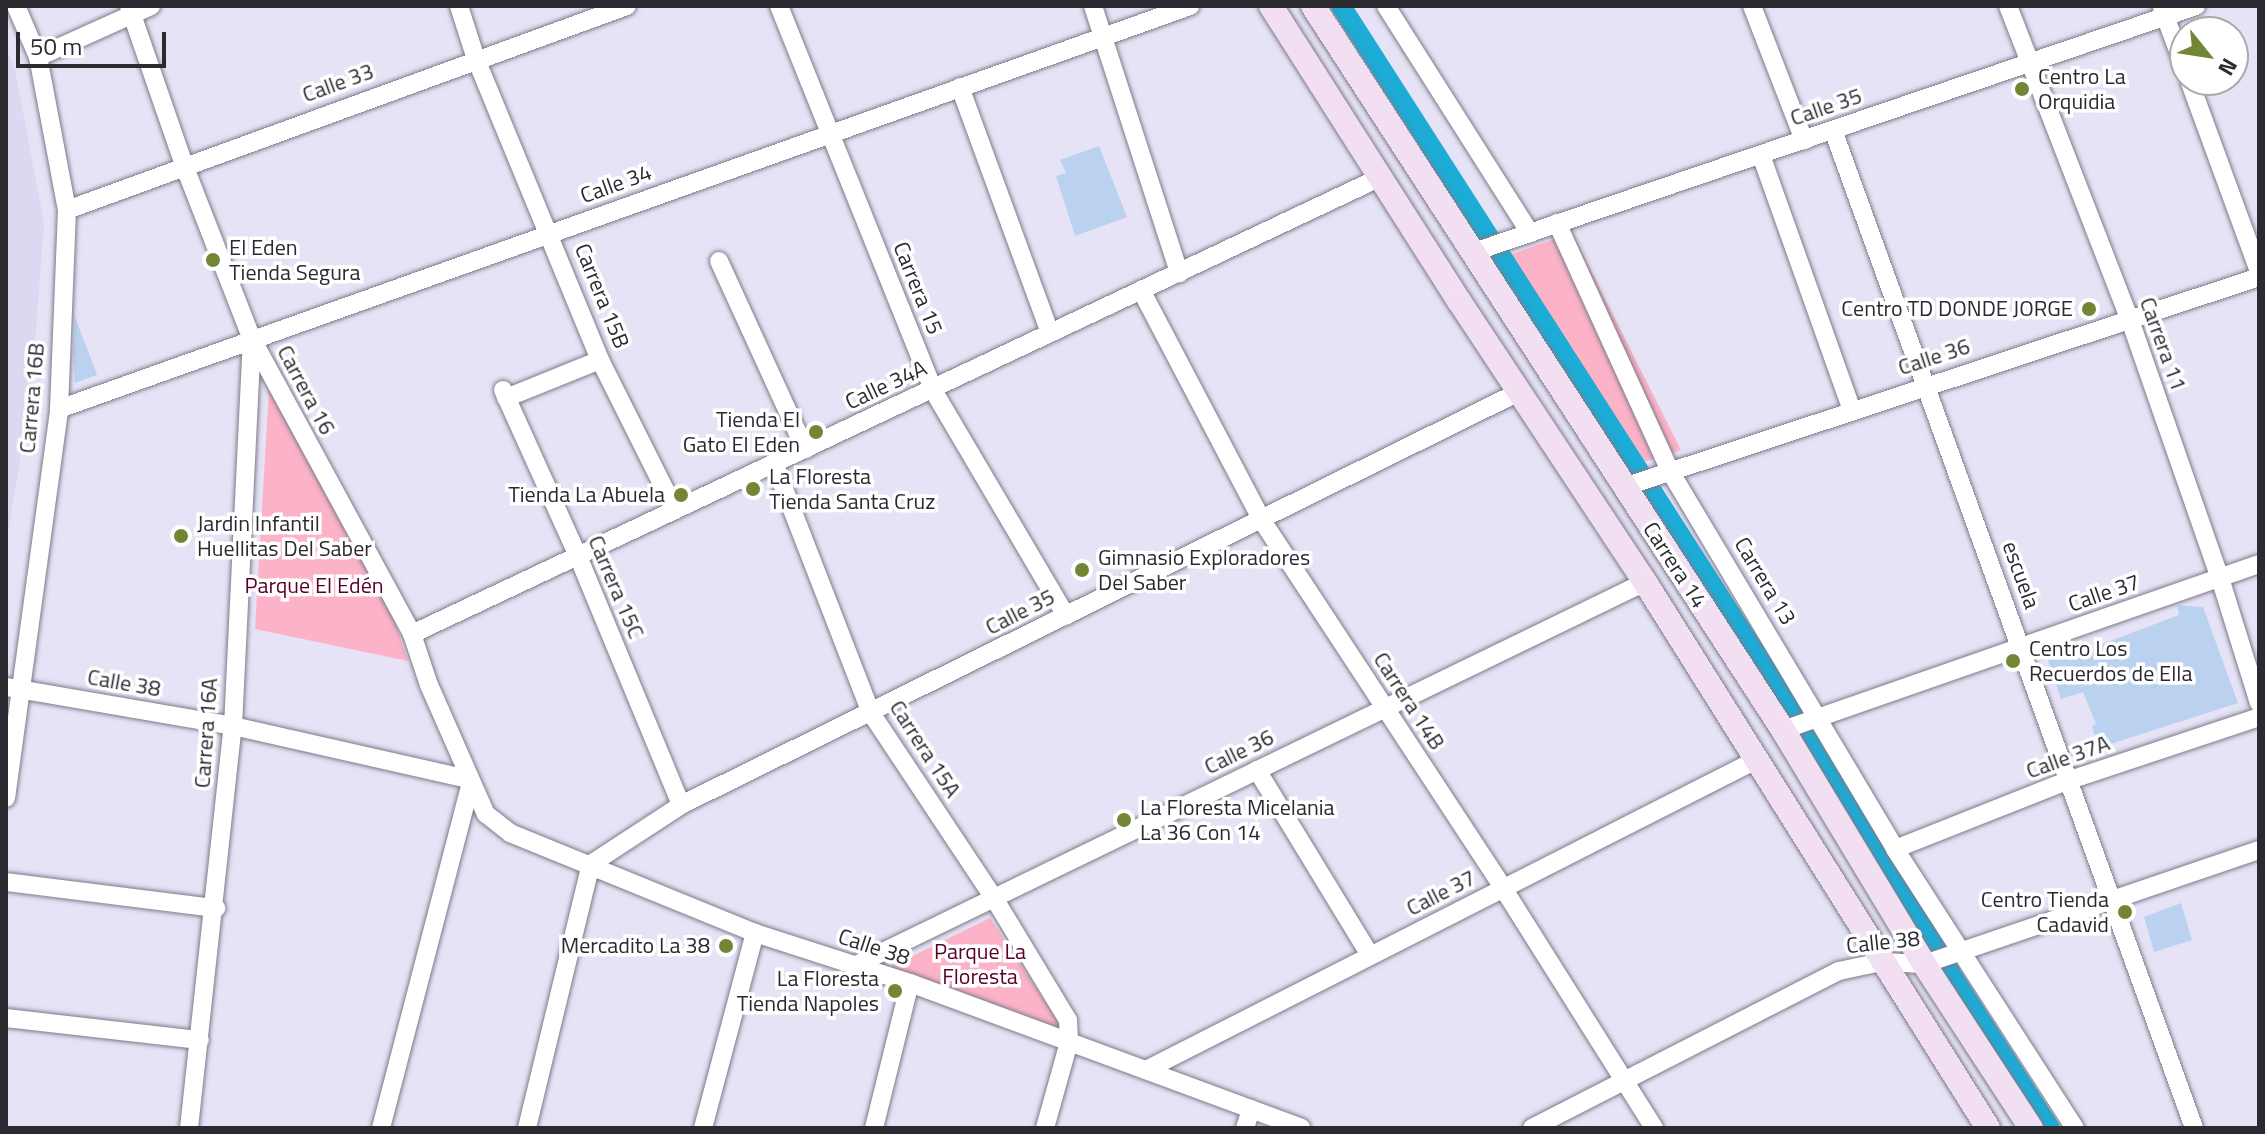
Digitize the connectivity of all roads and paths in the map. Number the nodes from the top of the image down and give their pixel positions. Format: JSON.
{"nodes":[{"id":1,"x":16,"y":6,"type":"edge"},
{"id":2,"x":151,"y":6,"type":"edge"},
{"id":3,"x":459,"y":6,"type":"edge"},
{"id":4,"x":627,"y":6,"type":"edge"},
{"id":5,"x":779,"y":6,"type":"edge"},
{"id":6,"x":1093,"y":6,"type":"edge"},
{"id":7,"x":1190,"y":6,"type":"edge"},
{"id":8,"x":1271,"y":6,"type":"edge"},
{"id":9,"x":1313,"y":6,"type":"edge"},
{"id":10,"x":1386,"y":6,"type":"edge"},
{"id":11,"x":1752,"y":6,"type":"edge"},
{"id":12,"x":2008,"y":6,"type":"edge"},
{"id":13,"x":2196,"y":6,"type":"edge"},
{"id":14,"x":130,"y":10,"type":"edge"},
{"id":15,"x":2164,"y":11,"type":"edge"},
{"id":16,"x":1104,"y":38,"type":"junction"},
{"id":17,"x":38,"y":57,"type":"junction"},
{"id":18,"x":476,"y":59,"type":"junction"},
{"id":19,"x":2029,"y":63,"type":"junction"},
{"id":20,"x":960,"y":87,"type":"junction"},
{"id":21,"x":2195,"y":96,"type":"edge"},
{"id":22,"x":1833,"y":130,"type":"junction"},
{"id":23,"x":831,"y":133,"type":"junction"},
{"id":24,"x":1804,"y":140,"type":"junction"},
{"id":25,"x":1761,"y":155,"type":"junction"},
{"id":26,"x":184,"y":165,"type":"junction"},
{"id":27,"x":1379,"y":178,"type":"junction"},
{"id":28,"x":67,"y":210,"type":"junction"},
{"id":29,"x":1557,"y":223,"type":"junction"},
{"id":30,"x":551,"y":233,"type":"junction"},
{"id":31,"x":1521,"y":236,"type":"junction"},
{"id":32,"x":1479,"y":251,"type":"junction"},
{"id":33,"x":719,"y":261,"type":"dead end"},
{"id":34,"x":1179,"y":273,"type":"junction"},
{"id":35,"x":2259,"y":274,"type":"edge"},
{"id":36,"x":1141,"y":290,"type":"junction"},
{"id":37,"x":2130,"y":320,"type":"junction"},
{"id":38,"x":1050,"y":333,"type":"junction"},
{"id":39,"x":252,"y":339,"type":"junction"},
{"id":40,"x":600,"y":360,"type":"junction"},
{"id":41,"x":1926,"y":384,"type":"junction"},
{"id":42,"x":933,"y":390,"type":"junction"},
{"id":43,"x":1519,"y":392,"type":"junction"},
{"id":44,"x":59,"y":409,"type":"junction"},
{"id":45,"x":1852,"y":410,"type":"junction"},
{"id":46,"x":805,"y":449,"type":"junction"},
{"id":47,"x":774,"y":463,"type":"junction"},
{"id":48,"x":1668,"y":472,"type":"junction"},
{"id":49,"x":1631,"y":484,"type":"junction"},
{"id":50,"x":675,"y":510,"type":"junction"},
{"id":51,"x":1261,"y":519,"type":"junction"},
{"id":52,"x":578,"y":556,"type":"junction"},
{"id":53,"x":2259,"y":564,"type":"edge"},
{"id":54,"x":2220,"y":578,"type":"junction"},
{"id":55,"x":1645,"y":582,"type":"junction"},
{"id":56,"x":1066,"y":616,"type":"junction"},
{"id":57,"x":412,"y":634,"type":"junction"},
{"id":58,"x":2022,"y":647,"type":"junction"},
{"id":59,"x":13,"y":688,"type":"edge"},
{"id":60,"x":2259,"y":703,"type":"edge"},
{"id":61,"x":1385,"y":708,"type":"junction"},
{"id":62,"x":871,"y":713,"type":"junction"},
{"id":63,"x":2259,"y":717,"type":"edge"},
{"id":64,"x":1818,"y":718,"type":"junction"},
{"id":65,"x":233,"y":726,"type":"junction"},
{"id":66,"x":1789,"y":728,"type":"junction"},
{"id":67,"x":1758,"y":759,"type":"junction"},
{"id":68,"x":1257,"y":770,"type":"junction"},
{"id":69,"x":469,"y":781,"type":"junction"},
{"id":70,"x":2067,"y":781,"type":"junction"},
{"id":71,"x":6,"y":798,"type":"edge"},
{"id":72,"x":681,"y":805,"type":"junction"},
{"id":73,"x":486,"y":814,"type":"joint"},
{"id":74,"x":1895,"y":849,"type":"junction"},
{"id":75,"x":2259,"y":850,"type":"edge"},
{"id":76,"x":591,"y":864,"type":"junction"},
{"id":77,"x":6,"y":882,"type":"edge"},
{"id":78,"x":1503,"y":888,"type":"junction"},
{"id":79,"x":994,"y":898,"type":"junction"},
{"id":80,"x":2110,"y":899,"type":"junction"},
{"id":81,"x":216,"y":908,"type":"junction"},
{"id":82,"x":755,"y":933,"type":"junction"},
{"id":83,"x":1958,"y":951,"type":"junction"},
{"id":84,"x":1370,"y":955,"type":"junction"},
{"id":85,"x":1881,"y":962,"type":"junction"},
{"id":86,"x":1931,"y":962,"type":"junction"},
{"id":87,"x":854,"y":966,"type":"junction"},
{"id":88,"x":910,"y":983,"type":"junction"},
{"id":89,"x":6,"y":1018,"type":"edge"},
{"id":90,"x":200,"y":1040,"type":"junction"},
{"id":91,"x":1069,"y":1042,"type":"junction"},
{"id":92,"x":1146,"y":1070,"type":"junction"},
{"id":93,"x":1625,"y":1080,"type":"junction"},
{"id":94,"x":1251,"y":1109,"type":"junction"},
{"id":95,"x":189,"y":1128,"type":"edge"},
{"id":96,"x":381,"y":1128,"type":"edge"},
{"id":97,"x":527,"y":1128,"type":"edge"},
{"id":98,"x":703,"y":1128,"type":"edge"},
{"id":99,"x":874,"y":1128,"type":"edge"},
{"id":100,"x":1045,"y":1128,"type":"edge"},
{"id":101,"x":1245,"y":1128,"type":"edge"},
{"id":102,"x":1301,"y":1128,"type":"edge"},
{"id":103,"x":1532,"y":1128,"type":"edge"},
{"id":104,"x":1654,"y":1128,"type":"edge"},
{"id":105,"x":1988,"y":1128,"type":"edge"},
{"id":106,"x":2031,"y":1128,"type":"edge"},
{"id":107,"x":2075,"y":1128,"type":"edge"},
{"id":108,"x":2194,"y":1128,"type":"edge"}],
"edges":[{"from":1,"to":17,"type":"street","name":"Carrera 16B"},
{"from":2,"to":14,"type":"street"},
{"from":3,"to":18,"type":"street","name":"Carrera 15B"},
{"from":4,"to":18,"type":"street","name":"Calle 33"},
{"from":5,"to":23,"type":"street","name":"Carrera 15"},
{"from":6,"to":16,"type":"street"},
{"from":7,"to":16,"type":"street","name":"Calle 34"},
{"from":8,"to":27,"type":"main road","name":"Carrera 14"},
{"from":9,"to":32,"type":"main road","name":"Carrera 14"},
{"from":10,"to":31,"type":"street"},
{"from":11,"to":24,"type":"street"},
{"from":12,"to":19,"type":"street","name":"Carrera 11"},
{"from":13,"to":15,"type":"street","name":"Calle 35"},
{"from":14,"to":17,"type":"street"},
{"from":14,"to":26,"type":"street","name":"Carrera 16"},
{"from":15,"to":19,"type":"street","name":"Calle 35"},
{"from":16,"to":20,"type":"street","name":"Calle 34"},
{"from":16,"to":34,"type":"street"},
{"from":17,"to":28,"type":"street","name":"Carrera 16B"},
{"from":18,"to":26,"type":"street","name":"Calle 33"},
{"from":18,"to":30,"type":"street","name":"Carrera 15B"},
{"from":19,"to":22,"type":"street","name":"Calle 35"},
{"from":19,"to":37,"type":"street","name":"Carrera 11"},
{"from":20,"to":23,"type":"street","name":"Calle 34"},
{"from":20,"to":38,"type":"street"},
{"from":21,"to":35,"type":"street"},
{"from":22,"to":24,"type":"street","name":"Calle 35"},
{"from":22,"to":41,"type":"street","name":"escuela"},
{"from":23,"to":30,"type":"street","name":"Calle 34"},
{"from":23,"to":42,"type":"street","name":"Carrera 15"},
{"from":24,"to":25,"type":"street","name":"Calle 35"},
{"from":25,"to":29,"type":"street","name":"Calle 35"},
{"from":25,"to":45,"type":"street"},
{"from":26,"to":28,"type":"street","name":"Calle 33"},
{"from":26,"to":39,"type":"street","name":"Carrera 16"},
{"from":27,"to":34,"type":"street","name":"Calle 34A"},
{"from":27,"to":43,"type":"main road","name":"Carrera 14"},
{"from":28,"to":44,"type":"street","name":"Carrera 16B"},
{"from":29,"to":31,"type":"street","name":"Calle 35"},
{"from":29,"to":48,"type":"street","name":"Carrera 13"},
{"from":30,"to":39,"type":"street","name":"Calle 34"},
{"from":30,"to":40,"type":"street","name":"Carrera 15B"},
{"from":31,"to":32,"type":"street","name":"Calle 35"},
{"from":32,"to":49,"type":"main road","name":"Carrera 14"},
{"from":33,"to":46,"type":"street"},
{"from":34,"to":36,"type":"street","name":"Calle 34A"},
{"from":35,"to":37,"type":"street","name":"Calle 36"},
{"from":36,"to":38,"type":"street","name":"Calle 34A"},
{"from":36,"to":51,"type":"street","name":"Carrera 14B"},
{"from":37,"to":41,"type":"street","name":"Calle 36"},
{"from":37,"to":54,"type":"street","name":"Carrera 11"},
{"from":38,"to":42,"type":"street","name":"Calle 34A"},
{"from":39,"to":44,"type":"street","name":"Calle 34"},
{"from":39,"to":57,"type":"street","name":"Carrera 16"},
{"from":39,"to":65,"type":"street","name":"Carrera 16A"},
{"from":40,"to":50,"type":"street","name":"Carrera 15B"},
{"from":40,"to":52,"type":"street","name":"Carrera 15C"},
{"from":41,"to":45,"type":"street","name":"Calle 36"},
{"from":41,"to":58,"type":"street","name":"escuela"},
{"from":42,"to":46,"type":"street","name":"Calle 34A"},
{"from":42,"to":56,"type":"street","name":"Carrera 15"},
{"from":43,"to":51,"type":"street","name":"Calle 35"},
{"from":43,"to":55,"type":"main road","name":"Carrera 14"},
{"from":44,"to":59,"type":"street","name":"Carrera 16B"},
{"from":45,"to":48,"type":"street","name":"Calle 36"},
{"from":46,"to":47,"type":"street","name":"Calle 34A"},
{"from":47,"to":50,"type":"street","name":"Calle 34A"},
{"from":47,"to":62,"type":"street","name":"Carrera 15A"},
{"from":48,"to":49,"type":"street","name":"Calle 36"},
{"from":48,"to":64,"type":"street","name":"Carrera 13"},
{"from":49,"to":66,"type":"main road","name":"Carrera 14"},
{"from":50,"to":52,"type":"street","name":"Calle 34A"},
{"from":51,"to":56,"type":"street","name":"Calle 35"},
{"from":51,"to":61,"type":"street","name":"Carrera 14B"},
{"from":52,"to":57,"type":"street","name":"Calle 34A"},
{"from":52,"to":72,"type":"street","name":"Carrera 15C"},
{"from":53,"to":54,"type":"street","name":"Calle 37"},
{"from":54,"to":58,"type":"street","name":"Calle 37"},
{"from":54,"to":60,"type":"street","name":"Carrera 11"},
{"from":55,"to":61,"type":"street","name":"Calle 36"},
{"from":55,"to":67,"type":"main road","name":"Carrera 14"},
{"from":56,"to":62,"type":"street","name":"Calle 35"},
{"from":57,"to":69,"type":"street","name":"Carrera 16"},
{"from":58,"to":64,"type":"street","name":"Calle 37"},
{"from":58,"to":70,"type":"street","name":"escuela"},
{"from":59,"to":65,"type":"street","name":"Calle 38"},
{"from":59,"to":71,"type":"street","name":"Carrera 16B"},
{"from":61,"to":68,"type":"street","name":"Calle 36"},
{"from":61,"to":78,"type":"street","name":"Carrera 14B"},
{"from":62,"to":72,"type":"street","name":"Calle 35"},
{"from":62,"to":79,"type":"street","name":"Carrera 15A"},
{"from":63,"to":70,"type":"street","name":"Calle 37A"},
{"from":64,"to":66,"type":"street","name":"Calle 37"},
{"from":64,"to":74,"type":"street","name":"Carrera 13"},
{"from":65,"to":69,"type":"street","name":"Calle 38"},
{"from":65,"to":81,"type":"street","name":"Carrera 16A"},
{"from":66,"to":86,"type":"main road","name":"Carrera 14"},
{"from":67,"to":78,"type":"street","name":"Calle 37"},
{"from":67,"to":85,"type":"main road","name":"Carrera 14"},
{"from":68,"to":79,"type":"street","name":"Calle 36"},
{"from":68,"to":84,"type":"street"},
{"from":69,"to":73,"type":"street","name":"Carrera 16"},
{"from":69,"to":96,"type":"street"},
{"from":70,"to":74,"type":"street","name":"Calle 37A"},
{"from":70,"to":80,"type":"street","name":"escuela"},
{"from":72,"to":76,"type":"street","name":"Calle 35"},
{"from":73,"to":76,"type":"street","name":"Calle 38"},
{"from":74,"to":83,"type":"street","name":"Carrera 13"},
{"from":75,"to":80,"type":"street","name":"Calle 38"},
{"from":76,"to":82,"type":"street","name":"Calle 38"},
{"from":76,"to":97,"type":"street"},
{"from":77,"to":81,"type":"street"},
{"from":78,"to":84,"type":"street","name":"Calle 37"},
{"from":78,"to":93,"type":"street","name":"Carrera 14B"},
{"from":79,"to":87,"type":"street","name":"Calle 36"},
{"from":79,"to":91,"type":"street","name":"Carrera 15A"},
{"from":80,"to":83,"type":"street","name":"Calle 38"},
{"from":80,"to":108,"type":"street","name":"escuela"},
{"from":81,"to":90,"type":"street","name":"Carrera 16A"},
{"from":82,"to":87,"type":"street","name":"Calle 38"},
{"from":82,"to":98,"type":"street"},
{"from":83,"to":86,"type":"street","name":"Calle 38"},
{"from":83,"to":107,"type":"street","name":"Carrera 13"},
{"from":84,"to":92,"type":"street","name":"Calle 37"},
{"from":85,"to":86,"type":"street","name":"Calle 38"},
{"from":85,"to":93,"type":"street","name":"Calle 38"},
{"from":85,"to":105,"type":"main road","name":"Carrera 14"},
{"from":86,"to":106,"type":"main road","name":"Carrera 14"},
{"from":87,"to":88,"type":"street","name":"Calle 38"},
{"from":88,"to":91,"type":"street","name":"Calle 38"},
{"from":88,"to":99,"type":"street"},
{"from":89,"to":90,"type":"street"},
{"from":90,"to":95,"type":"street","name":"Carrera 16A"},
{"from":91,"to":92,"type":"street","name":"Calle 38"},
{"from":91,"to":100,"type":"street"},
{"from":92,"to":94,"type":"street","name":"Calle 38"},
{"from":93,"to":103,"type":"street","name":"Calle 38"},
{"from":93,"to":104,"type":"street","name":"Carrera 14B"},
{"from":94,"to":101,"type":"street"},
{"from":94,"to":102,"type":"street","name":"Calle 38"}]}
